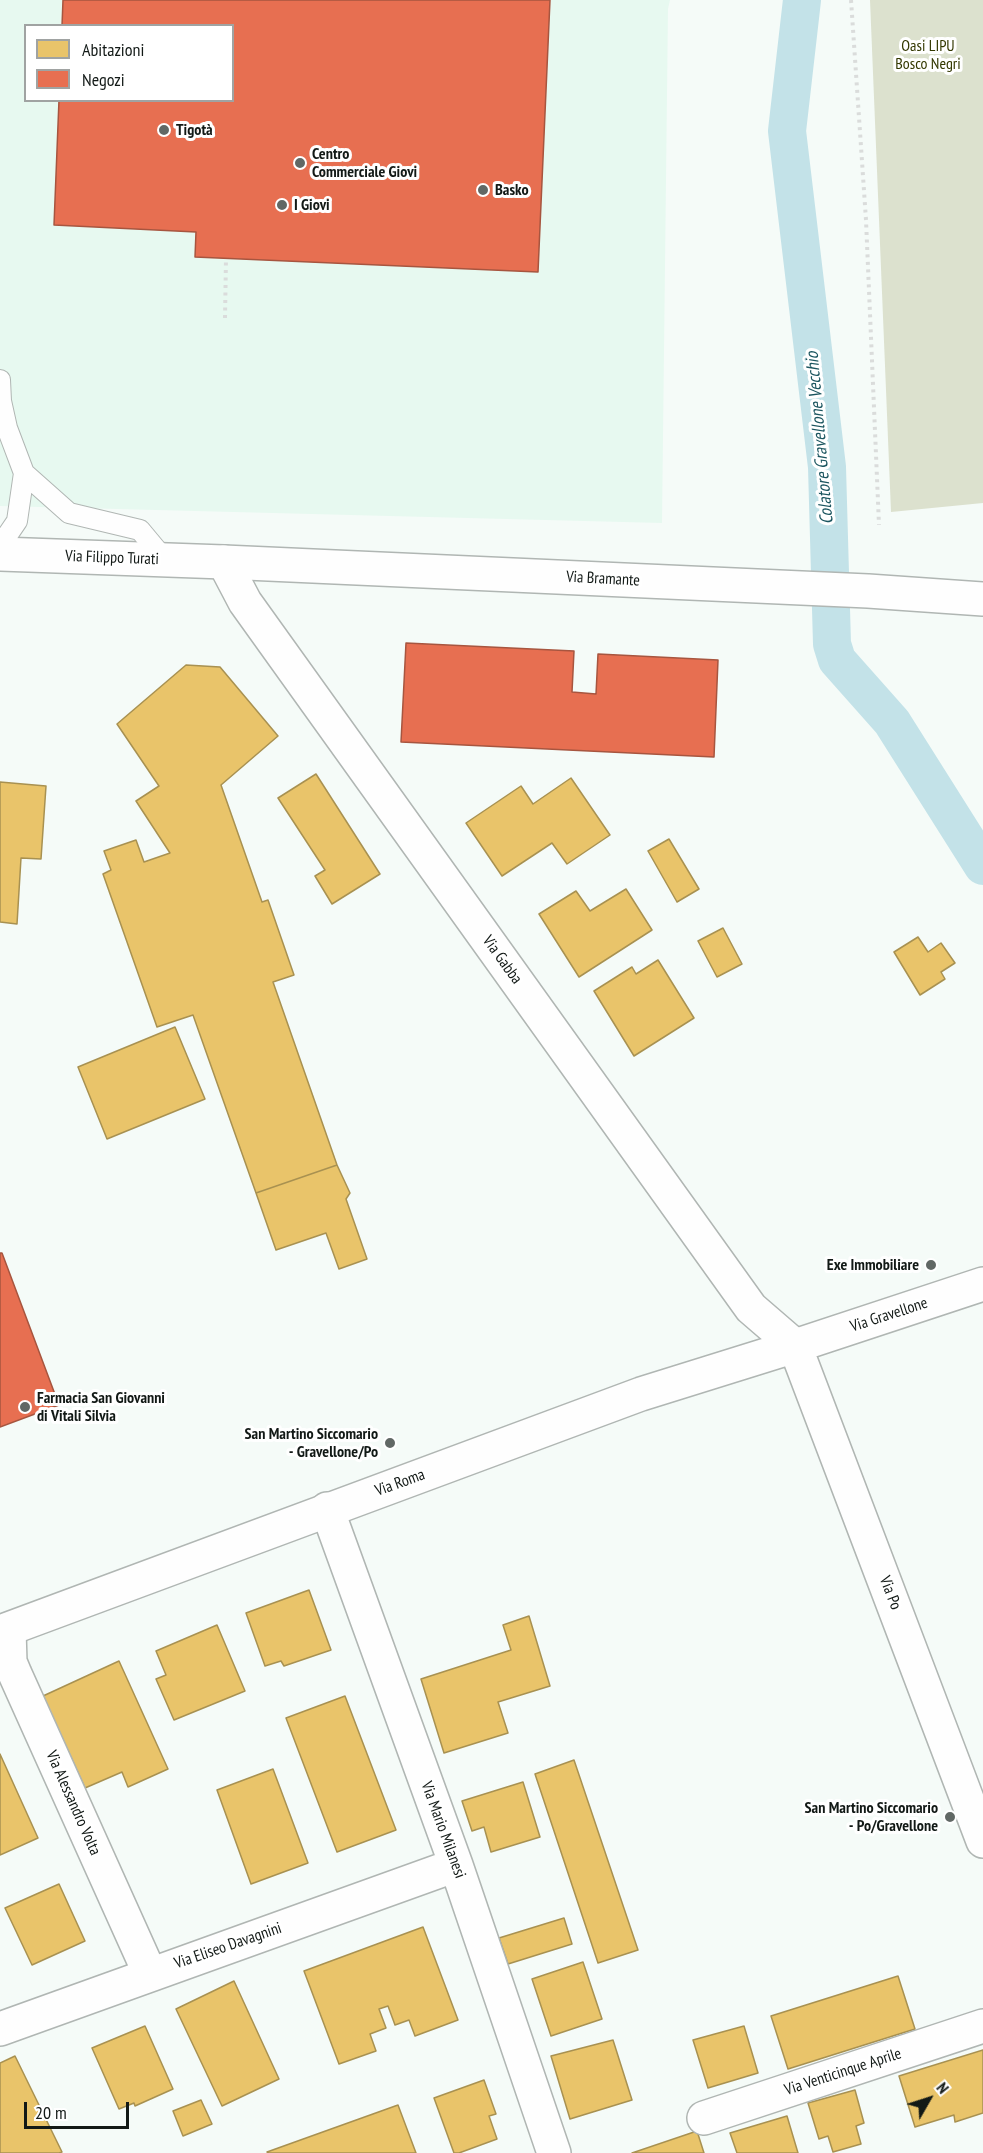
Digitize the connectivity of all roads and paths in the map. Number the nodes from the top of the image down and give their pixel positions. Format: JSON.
{"nodes":[{"id":1,"x":851,"y":0,"type":"edge"},
{"id":2,"x":226,"y":258,"type":"dead end"},
{"id":3,"x":225,"y":318,"type":"dead end"},
{"id":4,"x":0,"y":380,"type":"edge"},
{"id":5,"x":1,"y":403,"type":"edge"},
{"id":6,"x":24,"y":473,"type":"junction"},
{"id":7,"x":879,"y":525,"type":"dead end"},
{"id":8,"x":0,"y":546,"type":"edge"},
{"id":9,"x":0,"y":554,"type":"edge"},
{"id":10,"x":165,"y":560,"type":"junction"},
{"id":11,"x":224,"y":562,"type":"junction"},
{"id":12,"x":983,"y":599,"type":"edge"},
{"id":13,"x":983,"y":1284,"type":"edge"},
{"id":14,"x":795,"y":1346,"type":"junction"},
{"id":15,"x":327,"y":1509,"type":"junction"},
{"id":16,"x":3,"y":1630,"type":"edge"},
{"id":17,"x":983,"y":1841,"type":"edge"},
{"id":18,"x":456,"y":1866,"type":"junction"},
{"id":19,"x":150,"y":1974,"type":"junction"},
{"id":20,"x":983,"y":2026,"type":"edge"},
{"id":21,"x":0,"y":2029,"type":"edge"},
{"id":22,"x":704,"y":2118,"type":"dead end"},
{"id":23,"x":554,"y":2153,"type":"edge"}],
"edges":[{"from":1,"to":7,"type":"path"},
{"from":2,"to":3,"type":"path"},
{"from":4,"to":5,"type":"lane"},
{"from":5,"to":6,"type":"lane"},
{"from":6,"to":8,"type":"lane"},
{"from":6,"to":10,"type":"lane"},
{"from":9,"to":10,"type":"street","name":"Via Filippo Turati"},
{"from":10,"to":11,"type":"street","name":"Via Filippo Turati"},
{"from":11,"to":12,"type":"street","name":"Via Bramante"},
{"from":11,"to":14,"type":"street","name":"Via Gabba"},
{"from":13,"to":14,"type":"street","name":"Via Gravellone"},
{"from":14,"to":15,"type":"street","name":"Via Roma"},
{"from":14,"to":17,"type":"street","name":"Via Po"},
{"from":15,"to":16,"type":"street","name":"Via Roma"},
{"from":15,"to":18,"type":"street","name":"Via Mario Milanesi"},
{"from":16,"to":19,"type":"street","name":"Via Alessandro Volta"},
{"from":18,"to":19,"type":"street","name":"Via Eliseo Davagnini"},
{"from":18,"to":23,"type":"street","name":"Via Mario Milanesi"},
{"from":19,"to":21,"type":"street","name":"Via Eliseo Davagnini"},
{"from":20,"to":22,"type":"street","name":"Via Venticinque Aprile"}]}
